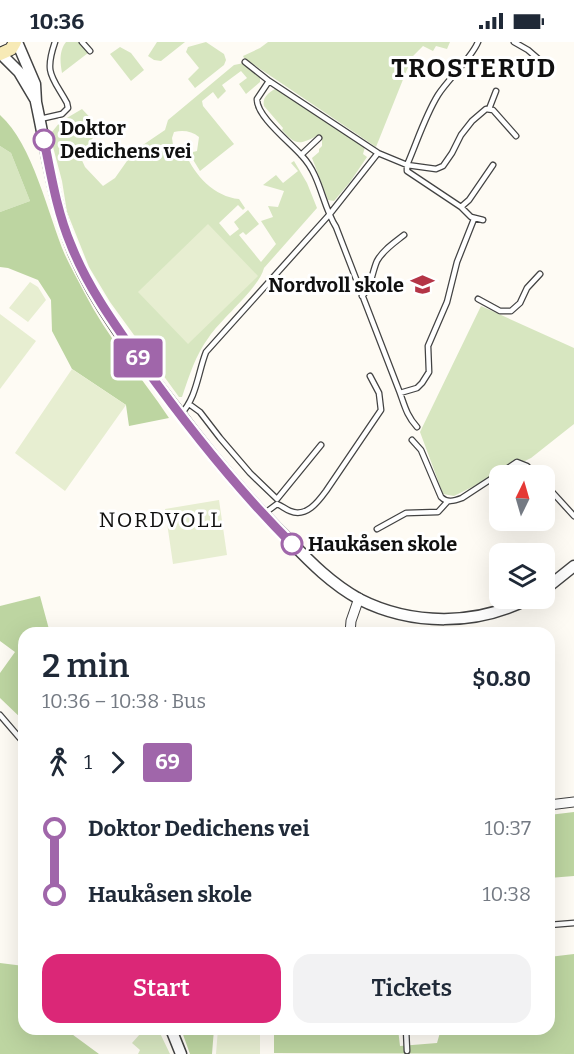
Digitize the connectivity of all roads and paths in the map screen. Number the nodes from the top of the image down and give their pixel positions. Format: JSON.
{"nodes":[{"id":1,"x":16,"y":42,"type":"edge"},
{"id":2,"x":55,"y":42,"type":"edge"},
{"id":3,"x":82,"y":42,"type":"edge"},
{"id":4,"x":478,"y":42,"type":"edge"},
{"id":5,"x":514,"y":42,"type":"edge"},
{"id":6,"x":90,"y":51,"type":"dead end"},
{"id":7,"x":1,"y":54,"type":"edge"},
{"id":8,"x":245,"y":62,"type":"dead end"},
{"id":9,"x":543,"y":63,"type":"dead end"},
{"id":10,"x":269,"y":81,"type":"junction"},
{"id":11,"x":496,"y":90,"type":"dead end"},
{"id":12,"x":36,"y":102,"type":"junction"},
{"id":13,"x":489,"y":109,"type":"junction"},
{"id":14,"x":40,"y":119,"type":"junction"},
{"id":15,"x":516,"y":135,"type":"dead end"},
{"id":16,"x":319,"y":138,"type":"dead end"},
{"id":17,"x":378,"y":153,"type":"junction"},
{"id":18,"x":301,"y":155,"type":"junction"},
{"id":19,"x":407,"y":165,"type":"junction"},
{"id":20,"x":493,"y":165,"type":"dead end"},
{"id":21,"x":461,"y":207,"type":"junction"},
{"id":22,"x":329,"y":215,"type":"junction"},
{"id":23,"x":474,"y":219,"type":"junction"},
{"id":24,"x":483,"y":220,"type":"dead end"},
{"id":25,"x":404,"y":235,"type":"dead end"},
{"id":26,"x":540,"y":274,"type":"dead end"},
{"id":27,"x":362,"y":296,"type":"junction"},
{"id":28,"x":478,"y":299,"type":"dead end"},
{"id":29,"x":370,"y":376,"type":"dead end"},
{"id":30,"x":400,"y":393,"type":"junction"},
{"id":31,"x":189,"y":404,"type":"junction"},
{"id":32,"x":180,"y":415,"type":"junction"},
{"id":33,"x":417,"y":427,"type":"dead end"},
{"id":34,"x":412,"y":440,"type":"dead end"},
{"id":35,"x":321,"y":445,"type":"dead end"},
{"id":36,"x":489,"y":481,"type":"edge"},
{"id":37,"x":555,"y":495,"type":"edge"},
{"id":38,"x":448,"y":501,"type":"junction"},
{"id":39,"x":277,"y":502,"type":"junction"},
{"id":40,"x":269,"y":510,"type":"dead end"},
{"id":41,"x":574,"y":516,"type":"edge"},
{"id":42,"x":377,"y":529,"type":"dead end"},
{"id":43,"x":574,"y":566,"type":"edge"},
{"id":44,"x":555,"y":581,"type":"edge"},
{"id":45,"x":358,"y":598,"type":"junction"},
{"id":46,"x":505,"y":609,"type":"edge"},
{"id":47,"x":350,"y":627,"type":"edge"},
{"id":48,"x":0,"y":715,"type":"edge"},
{"id":49,"x":18,"y":736,"type":"edge"},
{"id":50,"x":574,"y":802,"type":"edge"},
{"id":51,"x":555,"y":804,"type":"edge"},
{"id":52,"x":574,"y":923,"type":"edge"},
{"id":53,"x":555,"y":925,"type":"edge"},
{"id":54,"x":173,"y":1035,"type":"edge"},
{"id":55,"x":406,"y":1035,"type":"edge"},
{"id":56,"x":407,"y":1051,"type":"dead end"},
{"id":57,"x":181,"y":1054,"type":"edge"}],
"edges":[{"from":1,"to":7,"type":"main road"},
{"from":1,"to":12,"type":"street"},
{"from":2,"to":14,"type":"lane"},
{"from":3,"to":6,"type":"lane"},
{"from":4,"to":19,"type":"lane"},
{"from":5,"to":9,"type":"lane"},
{"from":7,"to":12,"type":"street"},
{"from":8,"to":10,"type":"lane"},
{"from":10,"to":17,"type":"lane"},
{"from":10,"to":18,"type":"lane"},
{"from":11,"to":13,"type":"lane"},
{"from":12,"to":14,"type":"street"},
{"from":13,"to":15,"type":"lane"},
{"from":13,"to":19,"type":"lane"},
{"from":14,"to":32,"type":"street"},
{"from":16,"to":18,"type":"lane"},
{"from":17,"to":19,"type":"lane"},
{"from":17,"to":22,"type":"lane"},
{"from":18,"to":22,"type":"lane"},
{"from":19,"to":21,"type":"lane"},
{"from":20,"to":21,"type":"lane"},
{"from":21,"to":23,"type":"lane"},
{"from":22,"to":27,"type":"lane"},
{"from":22,"to":31,"type":"lane"},
{"from":23,"to":24,"type":"lane"},
{"from":23,"to":30,"type":"lane"},
{"from":25,"to":27,"type":"lane"},
{"from":26,"to":28,"type":"lane"},
{"from":27,"to":30,"type":"lane"},
{"from":29,"to":39,"type":"lane"},
{"from":30,"to":33,"type":"lane"},
{"from":31,"to":32,"type":"lane"},
{"from":31,"to":39,"type":"lane"},
{"from":32,"to":45,"type":"street"},
{"from":34,"to":38,"type":"lane"},
{"from":35,"to":39,"type":"lane"},
{"from":36,"to":38,"type":"lane"},
{"from":37,"to":41,"type":"lane"},
{"from":38,"to":42,"type":"lane"},
{"from":39,"to":40,"type":"lane"},
{"from":43,"to":44,"type":"street"},
{"from":45,"to":46,"type":"street"},
{"from":45,"to":47,"type":"street"},
{"from":48,"to":49,"type":"lane"},
{"from":50,"to":51,"type":"street"},
{"from":52,"to":53,"type":"lane"},
{"from":54,"to":57,"type":"street"},
{"from":55,"to":56,"type":"lane"}]}
